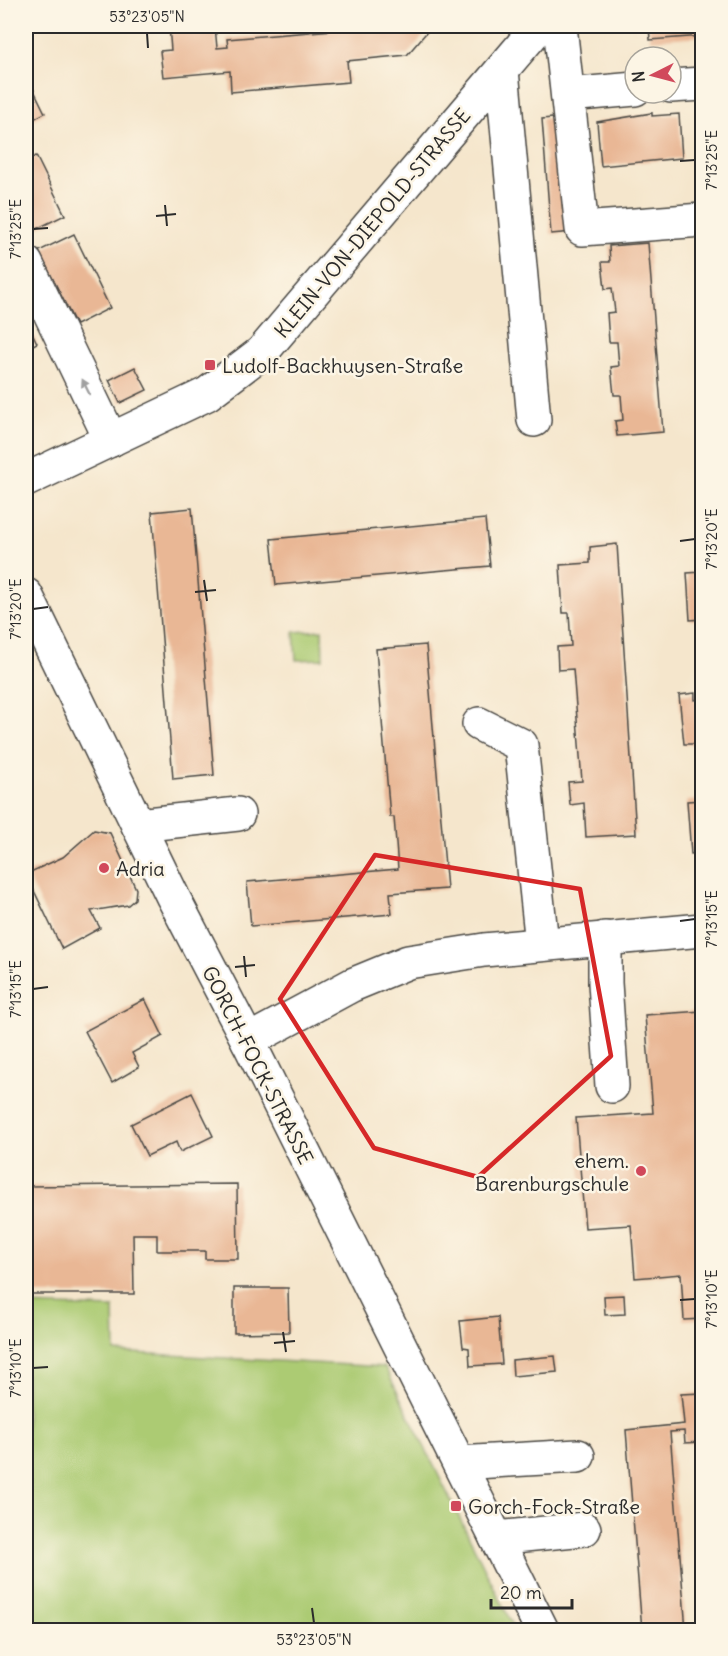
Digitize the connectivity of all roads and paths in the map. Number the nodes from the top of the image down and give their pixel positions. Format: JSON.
{"nodes":[{"id":1,"x":539,"y":26,"type":"edge"},
{"id":2,"x":560,"y":26,"type":"edge"},
{"id":3,"x":502,"y":70,"type":"junction"},
{"id":4,"x":702,"y":84,"type":"edge"},
{"id":5,"x":683,"y":85,"type":"edge"},
{"id":6,"x":623,"y":90,"type":"edge"},
{"id":7,"x":568,"y":95,"type":"junction"},
{"id":8,"x":702,"y":220,"type":"edge"},
{"id":9,"x":26,"y":263,"type":"edge"},
{"id":10,"x":534,"y":420,"type":"dead end"},
{"id":11,"x":111,"y":440,"type":"junction"},
{"id":12,"x":26,"y":480,"type":"edge"},
{"id":13,"x":26,"y":595,"type":"edge"},
{"id":14,"x":479,"y":724,"type":"dead end"},
{"id":15,"x":238,"y":814,"type":"dead end"},
{"id":16,"x":138,"y":825,"type":"junction"},
{"id":17,"x":702,"y":930,"type":"edge"},
{"id":18,"x":605,"y":938,"type":"junction"},
{"id":19,"x":542,"y":944,"type":"junction"},
{"id":20,"x":248,"y":1041,"type":"junction"},
{"id":21,"x":612,"y":1086,"type":"dead end"},
{"id":22,"x":578,"y":1456,"type":"dead end"},
{"id":23,"x":459,"y":1463,"type":"junction"},
{"id":24,"x":584,"y":1529,"type":"dead end"},
{"id":25,"x":496,"y":1538,"type":"junction"},
{"id":26,"x":542,"y":1630,"type":"edge"}],
"edges":[{"from":1,"to":3,"type":"street","name":"KLEIN-VON-DIEPOLD-STRASSE"},
{"from":2,"to":7,"type":"street"},
{"from":3,"to":10,"type":"street"},
{"from":3,"to":11,"type":"street","name":"KLEIN-VON-DIEPOLD-STRASSE"},
{"from":4,"to":5,"type":"street"},
{"from":6,"to":7,"type":"street"},
{"from":7,"to":8,"type":"street"},
{"from":11,"to":9,"type":"street","one_way":true},
{"from":11,"to":12,"type":"street","name":"KLEIN-VON-DIEPOLD-STRASSE"},
{"from":13,"to":16,"type":"street","name":"GORCH-FOCK-STRASSE"},
{"from":14,"to":19,"type":"street"},
{"from":15,"to":16,"type":"street"},
{"from":16,"to":20,"type":"street","name":"GORCH-FOCK-STRASSE"},
{"from":17,"to":18,"type":"street"},
{"from":18,"to":19,"type":"street"},
{"from":18,"to":21,"type":"street"},
{"from":19,"to":20,"type":"street"},
{"from":20,"to":23,"type":"street","name":"GORCH-FOCK-STRASSE"},
{"from":22,"to":23,"type":"street"},
{"from":23,"to":25,"type":"street","name":"GORCH-FOCK-STRASSE"},
{"from":24,"to":25,"type":"street"},
{"from":25,"to":26,"type":"street","name":"GORCH-FOCK-STRASSE"}]}
